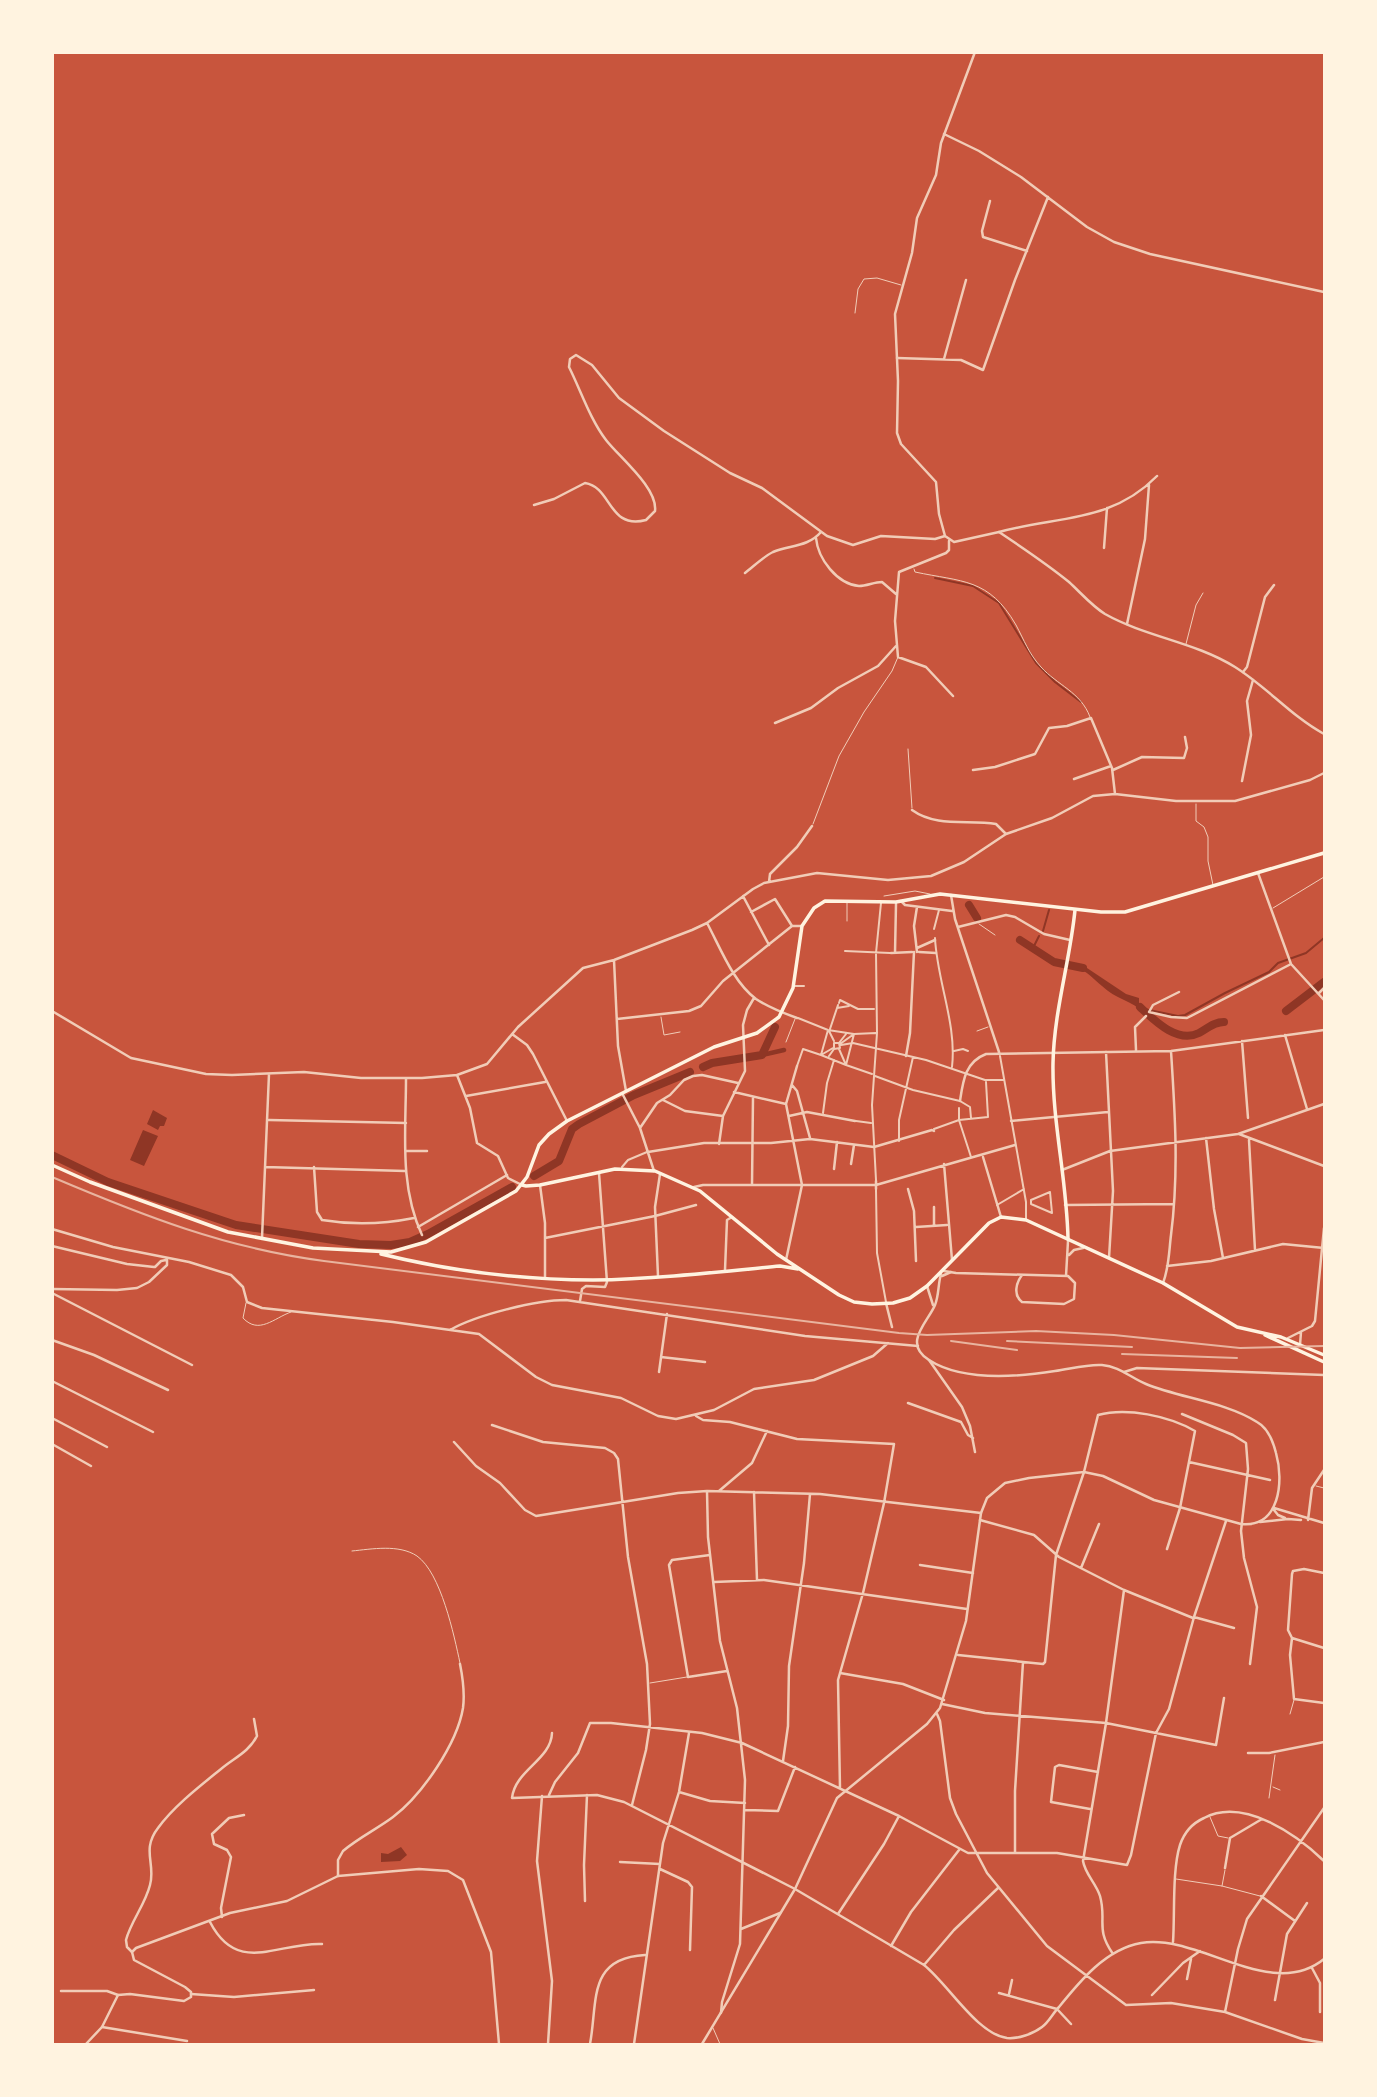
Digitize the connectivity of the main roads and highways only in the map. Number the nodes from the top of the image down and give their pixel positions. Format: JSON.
{"nodes":[{"id":1,"x":1325,"y":853,"type":"edge"},
{"id":2,"x":1075,"y":910,"type":"junction"},
{"id":3,"x":52,"y":1165,"type":"edge"},
{"id":4,"x":527,"y":1177,"type":"junction"},
{"id":5,"x":522,"y":1185,"type":"junction"},
{"id":6,"x":540,"y":1185,"type":"junction"},
{"id":7,"x":1068,"y":1241,"type":"junction"},
{"id":8,"x":404,"y":1250,"type":"junction"},
{"id":9,"x":376,"y":1253,"type":"junction"},
{"id":10,"x":777,"y":1254,"type":"junction"},
{"id":11,"x":786,"y":1260,"type":"junction"},
{"id":12,"x":410,"y":1261,"type":"junction"},
{"id":13,"x":780,"y":1266,"type":"junction"},
{"id":14,"x":771,"y":1267,"type":"junction"},
{"id":15,"x":800,"y":1270,"type":"junction"},
{"id":16,"x":1260,"y":1332,"type":"junction"},
{"id":17,"x":1325,"y":1355,"type":"edge"},
{"id":18,"x":1325,"y":1362,"type":"edge"}],
"edges":[{"from":1,"to":2,"type":"main road"},
{"from":2,"to":4,"type":"main road"},
{"from":2,"to":7,"type":"main road"},
{"from":3,"to":9,"type":"main road"},
{"from":4,"to":5,"type":"main road"},
{"from":4,"to":6,"type":"main road"},
{"from":5,"to":6,"type":"main road"},
{"from":5,"to":8,"type":"main road"},
{"from":6,"to":10,"type":"main road"},
{"from":7,"to":15,"type":"main road"},
{"from":7,"to":16,"type":"main road"},
{"from":8,"to":9,"type":"main road"},
{"from":8,"to":12,"type":"main road"},
{"from":9,"to":12,"type":"main road"},
{"from":10,"to":11,"type":"main road"},
{"from":10,"to":14,"type":"main road"},
{"from":11,"to":13,"type":"main road"},
{"from":11,"to":15,"type":"main road"},
{"from":12,"to":14,"type":"main road"},
{"from":13,"to":14,"type":"main road"},
{"from":13,"to":15,"type":"main road"},
{"from":16,"to":17,"type":"main road"},
{"from":16,"to":18,"type":"main road"}]}
